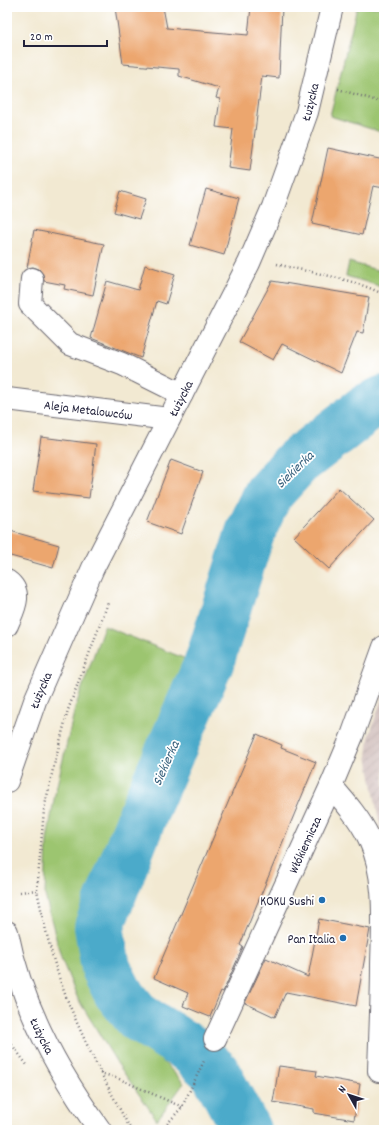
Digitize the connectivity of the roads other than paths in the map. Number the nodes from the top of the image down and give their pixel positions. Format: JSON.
{"nodes":[{"id":1,"x":332,"y":7,"type":"edge"},
{"id":2,"x":32,"y":279,"type":"dead end"},
{"id":3,"x":182,"y":394,"type":"junction"},
{"id":4,"x":7,"y":399,"type":"edge"},
{"id":5,"x":169,"y":419,"type":"junction"},
{"id":6,"x":7,"y":581,"type":"edge"},
{"id":7,"x":7,"y":625,"type":"edge"},
{"id":8,"x":384,"y":647,"type":"edge"},
{"id":9,"x":7,"y":780,"type":"edge"},
{"id":10,"x":331,"y":786,"type":"junction"},
{"id":11,"x":7,"y":932,"type":"edge"},
{"id":12,"x":13,"y":984,"type":"edge"},
{"id":13,"x":215,"y":1039,"type":"road end"},
{"id":14,"x":379,"y":1071,"type":"dead end"},
{"id":15,"x":100,"y":1130,"type":"edge"}],
"edges":[{"from":1,"to":3,"type":"street","name":"Łużycka"},
{"from":2,"to":3,"type":"street"},
{"from":3,"to":5,"type":"street","name":"Łużycka"},
{"from":4,"to":5,"type":"street","name":"Aleja Metalowców"},
{"from":5,"to":9,"type":"street","name":"Łużycka"},
{"from":6,"to":7,"type":"street"},
{"from":8,"to":10,"type":"street","name":"Włókiennicza"},
{"from":10,"to":13,"type":"street","name":"Włókiennicza"},
{"from":10,"to":14,"type":"street"},
{"from":11,"to":12,"type":"street","name":"Łużycka"},
{"from":12,"to":15,"type":"street","name":"Łużycka"}]}
